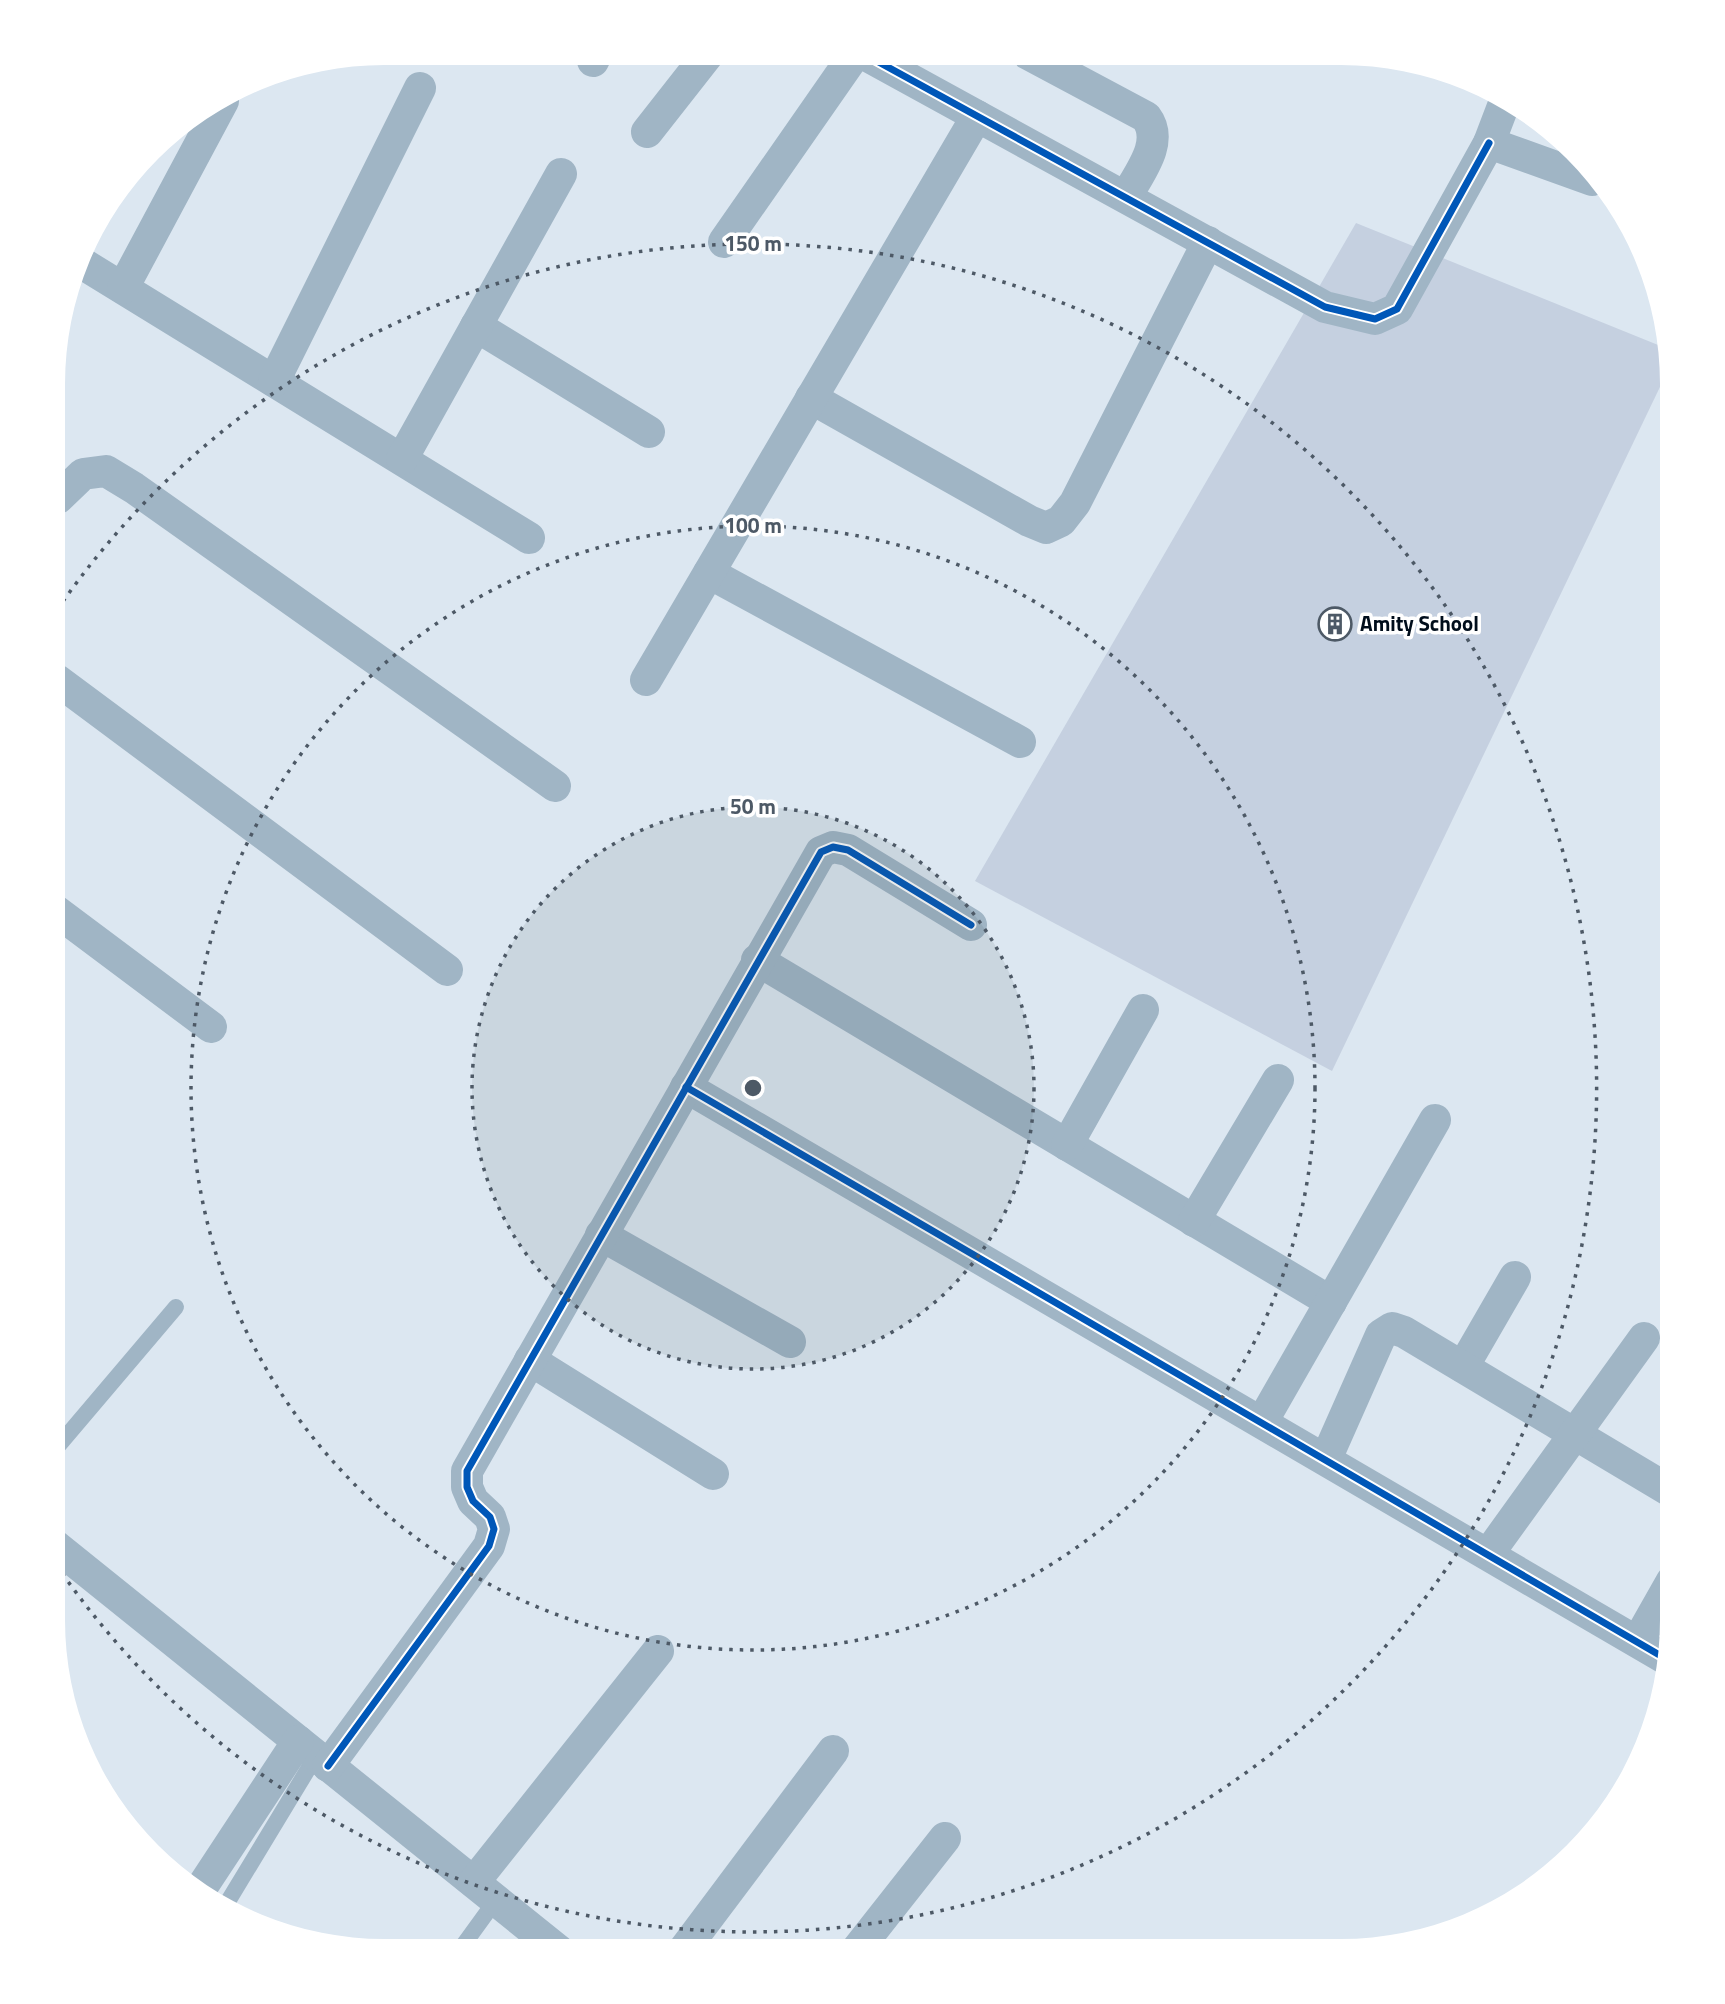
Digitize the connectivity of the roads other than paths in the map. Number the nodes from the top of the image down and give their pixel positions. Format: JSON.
{"nodes":[{"id":1,"x":700,"y":65,"type":"edge"},
{"id":2,"x":847,"y":65,"type":"edge"},
{"id":3,"x":884,"y":65,"type":"edge"},
{"id":4,"x":1049,"y":65,"type":"edge"},
{"id":5,"x":420,"y":88,"type":"dead end"},
{"id":6,"x":1502,"y":109,"type":"edge"},
{"id":7,"x":217,"y":113,"type":"edge"},
{"id":8,"x":977,"y":116,"type":"junction"},
{"id":9,"x":647,"y":132,"type":"dead end"},
{"id":10,"x":1489,"y":143,"type":"junction"},
{"id":11,"x":561,"y":174,"type":"dead end"},
{"id":12,"x":1584,"y":177,"type":"edge"},
{"id":13,"x":1126,"y":197,"type":"junction"},
{"id":14,"x":724,"y":242,"type":"dead end"},
{"id":15,"x":1208,"y":242,"type":"junction"},
{"id":16,"x":87,"y":266,"type":"edge"},
{"id":17,"x":123,"y":288,"type":"junction"},
{"id":18,"x":476,"y":326,"type":"junction"},
{"id":19,"x":274,"y":381,"type":"junction"},
{"id":20,"x":811,"y":398,"type":"junction"},
{"id":21,"x":649,"y":432,"type":"dead end"},
{"id":22,"x":402,"y":459,"type":"junction"},
{"id":23,"x":65,"y":491,"type":"edge"},
{"id":24,"x":529,"y":538,"type":"dead end"},
{"id":25,"x":709,"y":573,"type":"junction"},
{"id":26,"x":646,"y":680,"type":"dead end"},
{"id":27,"x":65,"y":686,"type":"edge"},
{"id":28,"x":1020,"y":742,"type":"dead end"},
{"id":29,"x":555,"y":786,"type":"dead end"},
{"id":30,"x":65,"y":918,"type":"edge"},
{"id":31,"x":971,"y":925,"type":"dead end"},
{"id":32,"x":757,"y":960,"type":"junction"},
{"id":33,"x":447,"y":970,"type":"dead end"},
{"id":34,"x":1143,"y":1010,"type":"dead end"},
{"id":35,"x":211,"y":1027,"type":"dead end"},
{"id":36,"x":1278,"y":1080,"type":"dead end"},
{"id":37,"x":686,"y":1087,"type":"junction"},
{"id":38,"x":1435,"y":1120,"type":"dead end"},
{"id":39,"x":1067,"y":1145,"type":"junction"},
{"id":40,"x":1194,"y":1221,"type":"junction"},
{"id":41,"x":601,"y":1235,"type":"junction"},
{"id":42,"x":1515,"y":1277,"type":"dead end"},
{"id":43,"x":1331,"y":1302,"type":"junction"},
{"id":44,"x":176,"y":1307,"type":"dead end"},
{"id":45,"x":1644,"y":1338,"type":"dead end"},
{"id":46,"x":790,"y":1342,"type":"dead end"},
{"id":47,"x":530,"y":1360,"type":"junction"},
{"id":48,"x":1463,"y":1367,"type":"junction"},
{"id":49,"x":1262,"y":1422,"type":"junction"},
{"id":50,"x":1575,"y":1434,"type":"junction"},
{"id":51,"x":65,"y":1438,"type":"edge"},
{"id":52,"x":1326,"y":1459,"type":"junction"},
{"id":53,"x":713,"y":1474,"type":"dead end"},
{"id":54,"x":1660,"y":1485,"type":"edge"},
{"id":55,"x":1489,"y":1553,"type":"junction"},
{"id":56,"x":65,"y":1554,"type":"edge"},
{"id":57,"x":1660,"y":1602,"type":"edge"},
{"id":58,"x":1638,"y":1641,"type":"junction"},
{"id":59,"x":658,"y":1651,"type":"dead end"},
{"id":60,"x":1659,"y":1654,"type":"edge"},
{"id":61,"x":834,"y":1751,"type":"dead end"},
{"id":62,"x":314,"y":1754,"type":"junction"},
{"id":63,"x":945,"y":1838,"type":"dead end"},
{"id":64,"x":206,"y":1884,"type":"edge"},
{"id":65,"x":485,"y":1891,"type":"junction"},
{"id":66,"x":229,"y":1899,"type":"edge"},
{"id":67,"x":463,"y":1939,"type":"edge"},
{"id":68,"x":544,"y":1939,"type":"edge"},
{"id":69,"x":692,"y":1939,"type":"edge"},
{"id":70,"x":865,"y":1939,"type":"edge"}],
"edges":[{"from":1,"to":9,"type":"street"},
{"from":2,"to":14,"type":"street"},
{"from":3,"to":8,"type":"street"},
{"from":4,"to":13,"type":"street"},
{"from":5,"to":19,"type":"street"},
{"from":6,"to":10,"type":"street"},
{"from":7,"to":17,"type":"street"},
{"from":8,"to":13,"type":"street"},
{"from":8,"to":20,"type":"street"},
{"from":10,"to":12,"type":"street"},
{"from":10,"to":15,"type":"street"},
{"from":11,"to":18,"type":"street"},
{"from":13,"to":15,"type":"street"},
{"from":15,"to":20,"type":"street"},
{"from":16,"to":17,"type":"street"},
{"from":17,"to":19,"type":"street"},
{"from":18,"to":21,"type":"street"},
{"from":18,"to":22,"type":"street"},
{"from":19,"to":22,"type":"street"},
{"from":20,"to":25,"type":"street"},
{"from":22,"to":24,"type":"street"},
{"from":23,"to":29,"type":"street"},
{"from":25,"to":26,"type":"street"},
{"from":25,"to":28,"type":"street"},
{"from":27,"to":33,"type":"street"},
{"from":30,"to":35,"type":"street"},
{"from":31,"to":32,"type":"street"},
{"from":32,"to":37,"type":"street"},
{"from":32,"to":39,"type":"street"},
{"from":34,"to":39,"type":"street"},
{"from":36,"to":40,"type":"street"},
{"from":37,"to":41,"type":"street"},
{"from":37,"to":49,"type":"street"},
{"from":38,"to":43,"type":"street"},
{"from":39,"to":40,"type":"street"},
{"from":40,"to":43,"type":"street"},
{"from":41,"to":46,"type":"street"},
{"from":41,"to":47,"type":"street"},
{"from":42,"to":48,"type":"street"},
{"from":43,"to":49,"type":"street"},
{"from":44,"to":51,"type":"lane"},
{"from":45,"to":50,"type":"street"},
{"from":47,"to":53,"type":"street"},
{"from":47,"to":62,"type":"street"},
{"from":48,"to":50,"type":"street"},
{"from":48,"to":52,"type":"street"},
{"from":49,"to":52,"type":"street"},
{"from":50,"to":54,"type":"street"},
{"from":50,"to":55,"type":"street"},
{"from":52,"to":55,"type":"street"},
{"from":55,"to":58,"type":"street"},
{"from":56,"to":62,"type":"street"},
{"from":57,"to":58,"type":"street"},
{"from":58,"to":60,"type":"street"},
{"from":59,"to":65,"type":"street"},
{"from":61,"to":69,"type":"street"},
{"from":62,"to":64,"type":"street"},
{"from":62,"to":65,"type":"street"},
{"from":62,"to":66,"type":"lane"},
{"from":63,"to":70,"type":"street"},
{"from":65,"to":67,"type":"lane"},
{"from":65,"to":68,"type":"street"}]}
